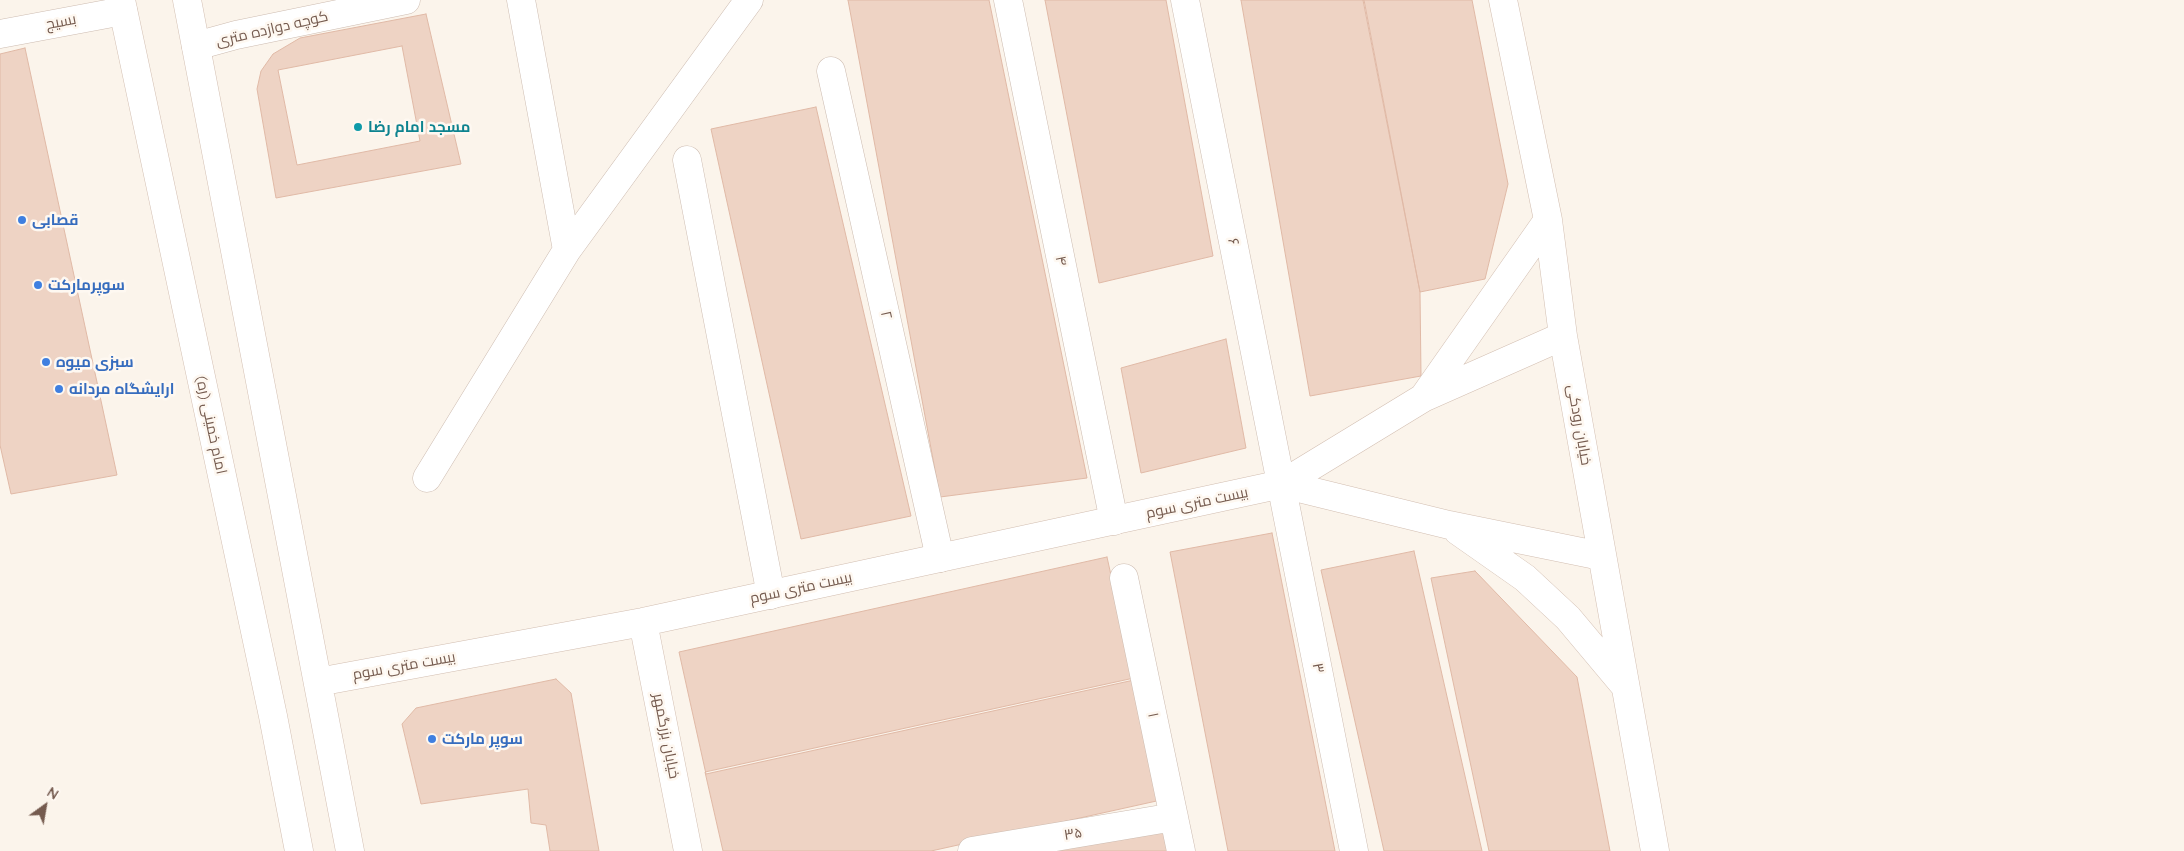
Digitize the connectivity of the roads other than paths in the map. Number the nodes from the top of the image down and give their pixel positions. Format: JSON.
{"nodes":[{"id":1,"x":187,"y":0,"type":"edge"},
{"id":2,"x":406,"y":0,"type":"edge"},
{"id":3,"x":521,"y":0,"type":"edge"},
{"id":4,"x":749,"y":0,"type":"edge"},
{"id":5,"x":1008,"y":0,"type":"edge"},
{"id":6,"x":1185,"y":0,"type":"edge"},
{"id":7,"x":1503,"y":0,"type":"edge"},
{"id":8,"x":122,"y":5,"type":"edge"},
{"id":9,"x":0,"y":34,"type":"edge"},
{"id":10,"x":196,"y":46,"type":"junction"},
{"id":11,"x":831,"y":71,"type":"dead end"},
{"id":12,"x":687,"y":160,"type":"dead end"},
{"id":13,"x":1548,"y":220,"type":"junction"},
{"id":14,"x":567,"y":250,"type":"junction"},
{"id":15,"x":1563,"y":336,"type":"junction"},
{"id":16,"x":1423,"y":398,"type":"junction"},
{"id":17,"x":427,"y":478,"type":"dead end"},
{"id":18,"x":1282,"y":484,"type":"junction"},
{"id":19,"x":1114,"y":521,"type":"junction"},
{"id":20,"x":1448,"y":525,"type":"junction"},
{"id":21,"x":1601,"y":556,"type":"junction"},
{"id":22,"x":940,"y":558,"type":"junction"},
{"id":23,"x":1124,"y":578,"type":"dead end"},
{"id":24,"x":771,"y":594,"type":"junction"},
{"id":25,"x":643,"y":622,"type":"junction"},
{"id":26,"x":318,"y":682,"type":"junction"},
{"id":27,"x":1626,"y":688,"type":"junction"},
{"id":28,"x":1174,"y":817,"type":"junction"},
{"id":29,"x":299,"y":851,"type":"edge"},
{"id":30,"x":350,"y":851,"type":"edge"},
{"id":31,"x":688,"y":851,"type":"edge"},
{"id":32,"x":972,"y":851,"type":"edge"},
{"id":33,"x":1181,"y":851,"type":"edge"},
{"id":34,"x":1354,"y":851,"type":"edge"},
{"id":35,"x":1655,"y":851,"type":"edge"}],
"edges":[{"from":1,"to":10,"type":"main road"},
{"from":2,"to":10,"type":"main road","name":"کوچه دوازده متری"},
{"from":3,"to":14,"type":"main road"},
{"from":4,"to":14,"type":"main road"},
{"from":5,"to":19,"type":"main road","name":"۴"},
{"from":6,"to":18,"type":"main road","name":"۶"},
{"from":7,"to":13,"type":"main road","name":"خیابان رودکی"},
{"from":8,"to":9,"type":"main road","name":"بسیج"},
{"from":8,"to":29,"type":"main road","name":"امام خمینی (ره)"},
{"from":10,"to":26,"type":"main road"},
{"from":11,"to":22,"type":"main road","name":"۲"},
{"from":12,"to":24,"type":"main road"},
{"from":13,"to":15,"type":"main road","name":"خیابان رودکی"},
{"from":13,"to":16,"type":"main road"},
{"from":14,"to":17,"type":"main road"},
{"from":15,"to":16,"type":"main road","name":"بیست متری سوم"},
{"from":15,"to":21,"type":"main road","name":"خیابان رودکی"},
{"from":16,"to":18,"type":"main road","name":"بیست متری سوم"},
{"from":18,"to":19,"type":"main road","name":"بیست متری سوم"},
{"from":18,"to":20,"type":"main road","name":"بیست متری سوم"},
{"from":18,"to":34,"type":"main road","name":"۳"},
{"from":19,"to":22,"type":"main road","name":"بیست متری سوم"},
{"from":20,"to":21,"type":"main road","name":"بیست متری سوم"},
{"from":20,"to":27,"type":"main road"},
{"from":21,"to":27,"type":"main road","name":"خیابان رودکی"},
{"from":22,"to":24,"type":"main road","name":"بیست متری سوم"},
{"from":23,"to":28,"type":"main road","name":"۱"},
{"from":24,"to":25,"type":"main road","name":"بیست متری سوم"},
{"from":25,"to":26,"type":"main road","name":"بیست متری سوم"},
{"from":25,"to":31,"type":"main road","name":"خیابان بزرگمهر"},
{"from":26,"to":30,"type":"main road"},
{"from":27,"to":35,"type":"main road","name":"خیابان رودکی"},
{"from":28,"to":32,"type":"main road","name":"۳۵"},
{"from":28,"to":33,"type":"main road","name":"۱"}]}
